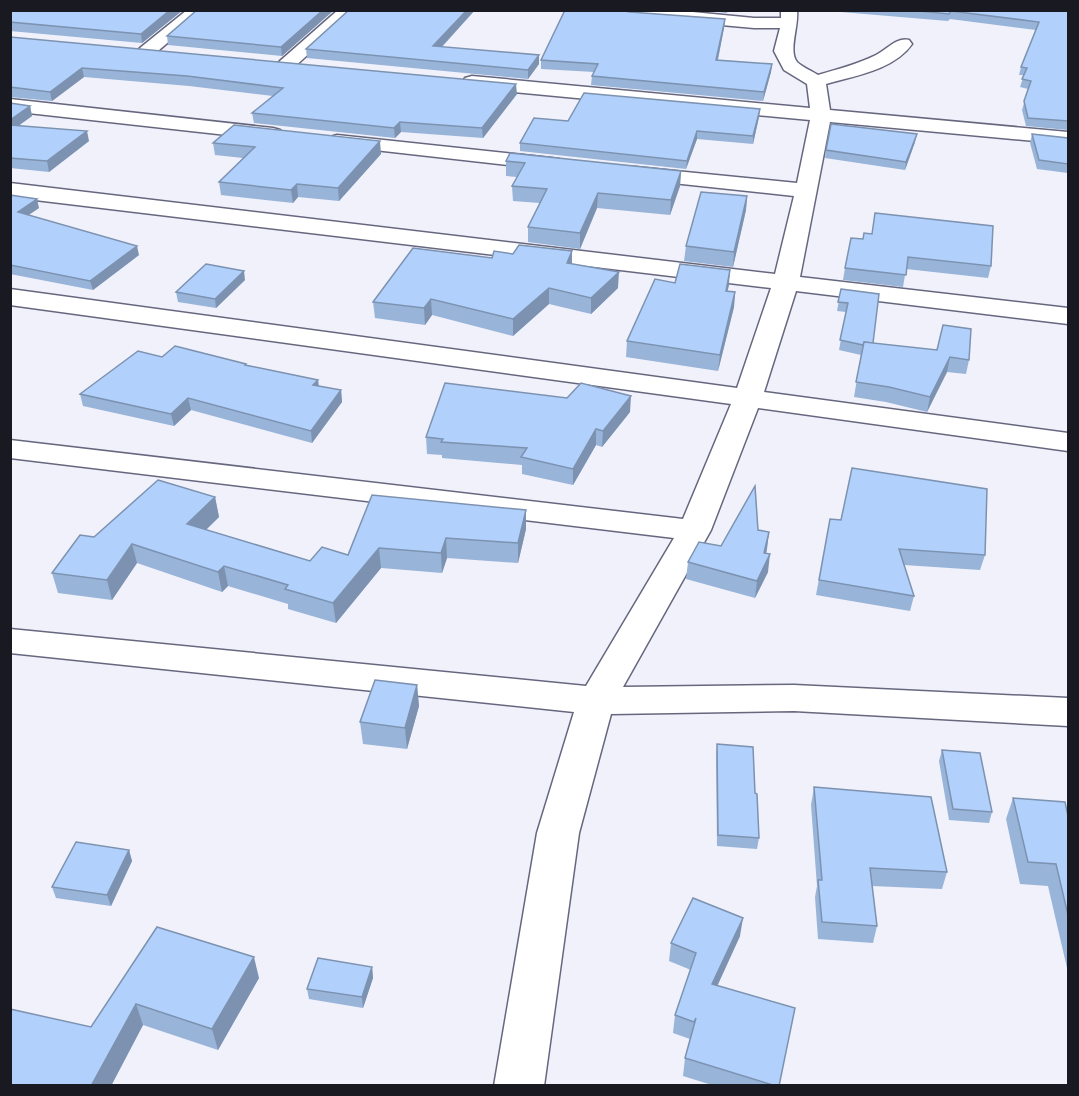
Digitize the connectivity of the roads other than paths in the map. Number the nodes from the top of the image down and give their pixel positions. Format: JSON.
{"nodes":[{"id":1,"x":198,"y":10,"type":"edge"},
{"id":2,"x":350,"y":10,"type":"edge"},
{"id":3,"x":611,"y":10,"type":"edge"},
{"id":4,"x":789,"y":17,"type":"edge"},
{"id":5,"x":903,"y":44,"type":"dead end"},
{"id":6,"x":124,"y":50,"type":"edge"},
{"id":7,"x":146,"y":52,"type":"junction"},
{"id":8,"x":170,"y":54,"type":"edge"},
{"id":9,"x":309,"y":67,"type":"edge"},
{"id":10,"x":449,"y":80,"type":"edge"},
{"id":11,"x":816,"y":81,"type":"junction"},
{"id":12,"x":10,"y":105,"type":"edge"},
{"id":13,"x":821,"y":116,"type":"junction"},
{"id":14,"x":290,"y":135,"type":"edge"},
{"id":15,"x":314,"y":138,"type":"edge"},
{"id":16,"x":1068,"y":138,"type":"edge"},
{"id":17,"x":572,"y":166,"type":"edge"},
{"id":18,"x":618,"y":171,"type":"edge"},
{"id":19,"x":10,"y":190,"type":"edge"},
{"id":20,"x":806,"y":191,"type":"junction"},
{"id":21,"x":786,"y":282,"type":"junction"},
{"id":22,"x":10,"y":297,"type":"edge"},
{"id":23,"x":1068,"y":316,"type":"edge"},
{"id":24,"x":747,"y":399,"type":"junction"},
{"id":25,"x":1068,"y":442,"type":"edge"},
{"id":26,"x":10,"y":449,"type":"edge"},
{"id":27,"x":695,"y":530,"type":"junction"},
{"id":28,"x":10,"y":641,"type":"edge"},
{"id":29,"x":596,"y":701,"type":"junction"},
{"id":30,"x":1068,"y":712,"type":"edge"},
{"id":31,"x":519,"y":1086,"type":"edge"}],
"edges":[{"from":1,"to":7,"type":"street"},
{"from":2,"to":9,"type":"street"},
{"from":3,"to":4,"type":"street"},
{"from":4,"to":11,"type":"street"},
{"from":5,"to":11,"type":"street"},
{"from":6,"to":7,"type":"street"},
{"from":7,"to":8,"type":"street"},
{"from":10,"to":13,"type":"street"},
{"from":11,"to":13,"type":"street"},
{"from":12,"to":14,"type":"street"},
{"from":13,"to":16,"type":"street"},
{"from":13,"to":20,"type":"street"},
{"from":15,"to":17,"type":"street"},
{"from":18,"to":20,"type":"street"},
{"from":19,"to":21,"type":"street"},
{"from":20,"to":21,"type":"street"},
{"from":21,"to":23,"type":"street"},
{"from":21,"to":24,"type":"street"},
{"from":22,"to":24,"type":"street"},
{"from":24,"to":25,"type":"street"},
{"from":24,"to":27,"type":"street"},
{"from":26,"to":27,"type":"street"},
{"from":27,"to":29,"type":"street"},
{"from":28,"to":29,"type":"street"},
{"from":29,"to":30,"type":"street"},
{"from":29,"to":31,"type":"street"}]}
